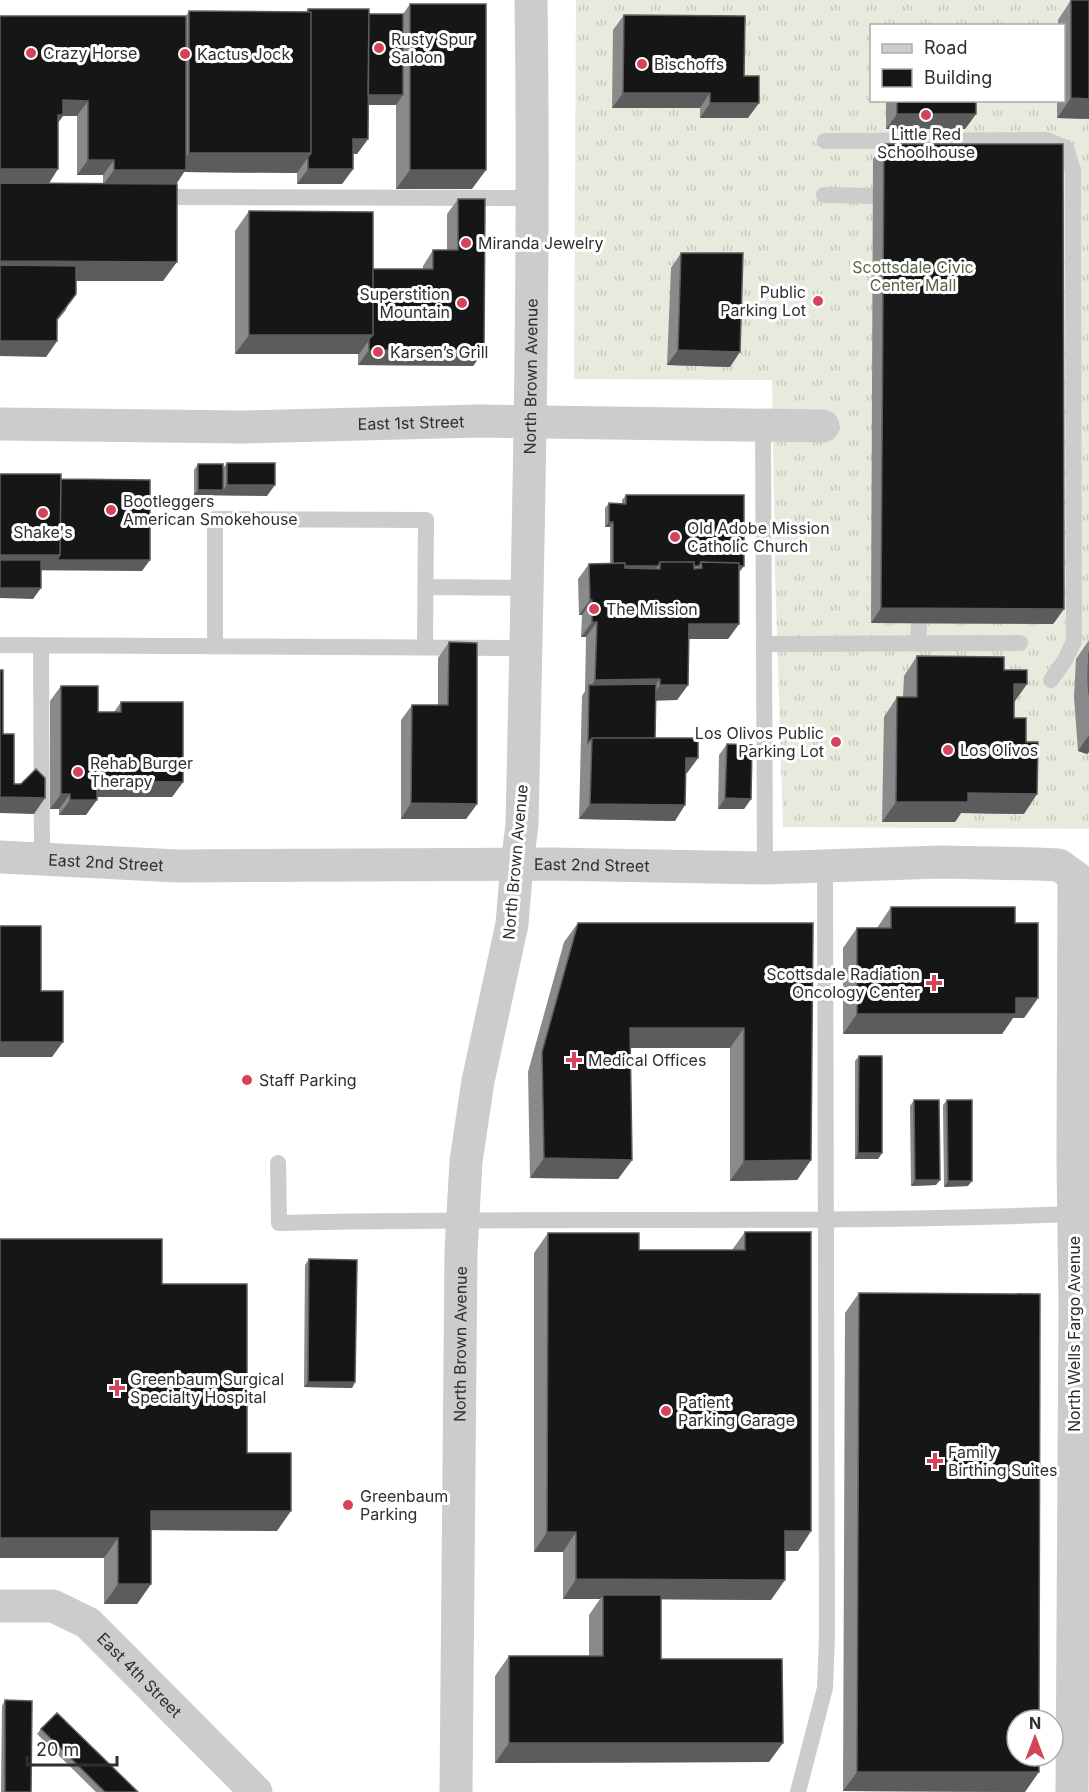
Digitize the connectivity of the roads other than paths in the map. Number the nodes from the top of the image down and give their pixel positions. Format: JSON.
{"nodes":[{"id":1,"x":531,"y":0,"type":"edge"},
{"id":2,"x":825,"y":141,"type":"dead end"},
{"id":3,"x":824,"y":195,"type":"dead end"},
{"id":4,"x":136,"y":196,"type":"edge"},
{"id":5,"x":873,"y":196,"type":"dead end"},
{"id":6,"x":533,"y":198,"type":"junction"},
{"id":7,"x":530,"y":422,"type":"junction"},
{"id":8,"x":0,"y":424,"type":"edge"},
{"id":9,"x":763,"y":425,"type":"junction"},
{"id":10,"x":823,"y":426,"type":"dead end"},
{"id":11,"x":425,"y":587,"type":"junction"},
{"id":12,"x":528,"y":588,"type":"junction"},
{"id":13,"x":919,"y":624,"type":"edge"},
{"id":14,"x":1020,"y":643,"type":"dead end"},
{"id":15,"x":764,"y":644,"type":"junction"},
{"id":16,"x":918,"y":644,"type":"junction"},
{"id":17,"x":0,"y":645,"type":"edge"},
{"id":18,"x":41,"y":646,"type":"junction"},
{"id":19,"x":215,"y":646,"type":"junction"},
{"id":20,"x":425,"y":647,"type":"junction"},
{"id":21,"x":526,"y":648,"type":"junction"},
{"id":22,"x":1051,"y":680,"type":"dead end"},
{"id":23,"x":0,"y":857,"type":"edge"},
{"id":24,"x":42,"y":858,"type":"junction"},
{"id":25,"x":517,"y":864,"type":"junction"},
{"id":26,"x":825,"y":866,"type":"junction"},
{"id":27,"x":765,"y":868,"type":"junction"},
{"id":28,"x":1084,"y":877,"type":"edge"},
{"id":29,"x":278,"y":1163,"type":"dead end"},
{"id":30,"x":1074,"y":1214,"type":"junction"},
{"id":31,"x":463,"y":1221,"type":"junction"},
{"id":32,"x":826,"y":1221,"type":"junction"},
{"id":33,"x":1082,"y":1305,"type":"edge"},
{"id":34,"x":0,"y":1606,"type":"edge"},
{"id":35,"x":256,"y":1792,"type":"edge"},
{"id":36,"x":456,"y":1792,"type":"edge"},
{"id":37,"x":798,"y":1792,"type":"edge"},
{"id":38,"x":1072,"y":1792,"type":"edge"}],
"edges":[{"from":1,"to":6,"type":"street","name":"North Brown Avenue"},
{"from":2,"to":22,"type":"lane"},
{"from":3,"to":5,"type":"lane"},
{"from":4,"to":6,"type":"lane"},
{"from":6,"to":7,"type":"street","name":"North Brown Avenue"},
{"from":7,"to":8,"type":"street","name":"East 1st Street"},
{"from":7,"to":9,"type":"street","name":"East 1st Street"},
{"from":7,"to":12,"type":"street","name":"North Brown Avenue"},
{"from":9,"to":10,"type":"street","name":"East 1st Street"},
{"from":9,"to":15,"type":"lane"},
{"from":11,"to":12,"type":"lane"},
{"from":11,"to":19,"type":"lane"},
{"from":11,"to":20,"type":"lane"},
{"from":12,"to":21,"type":"street","name":"North Brown Avenue"},
{"from":13,"to":16,"type":"lane"},
{"from":14,"to":16,"type":"lane"},
{"from":15,"to":16,"type":"lane"},
{"from":15,"to":27,"type":"lane"},
{"from":17,"to":18,"type":"lane"},
{"from":18,"to":19,"type":"lane"},
{"from":18,"to":24,"type":"lane"},
{"from":19,"to":20,"type":"lane"},
{"from":20,"to":21,"type":"lane"},
{"from":21,"to":25,"type":"street","name":"North Brown Avenue"},
{"from":23,"to":24,"type":"street","name":"East 2nd Street"},
{"from":24,"to":25,"type":"street","name":"East 2nd Street"},
{"from":25,"to":27,"type":"street","name":"East 2nd Street"},
{"from":25,"to":31,"type":"street","name":"North Brown Avenue"},
{"from":26,"to":27,"type":"street","name":"East 2nd Street"},
{"from":26,"to":28,"type":"street","name":"East 2nd Street"},
{"from":26,"to":32,"type":"lane"},
{"from":28,"to":30,"type":"street","name":"North Wells Fargo Avenue"},
{"from":29,"to":31,"type":"lane"},
{"from":30,"to":32,"type":"lane"},
{"from":30,"to":33,"type":"street","name":"North Wells Fargo Avenue"},
{"from":31,"to":32,"type":"lane"},
{"from":31,"to":36,"type":"street","name":"North Brown Avenue"},
{"from":32,"to":37,"type":"lane"},
{"from":33,"to":38,"type":"street","name":"North Wells Fargo Avenue"},
{"from":34,"to":35,"type":"street","name":"East 4th Street"}]}
